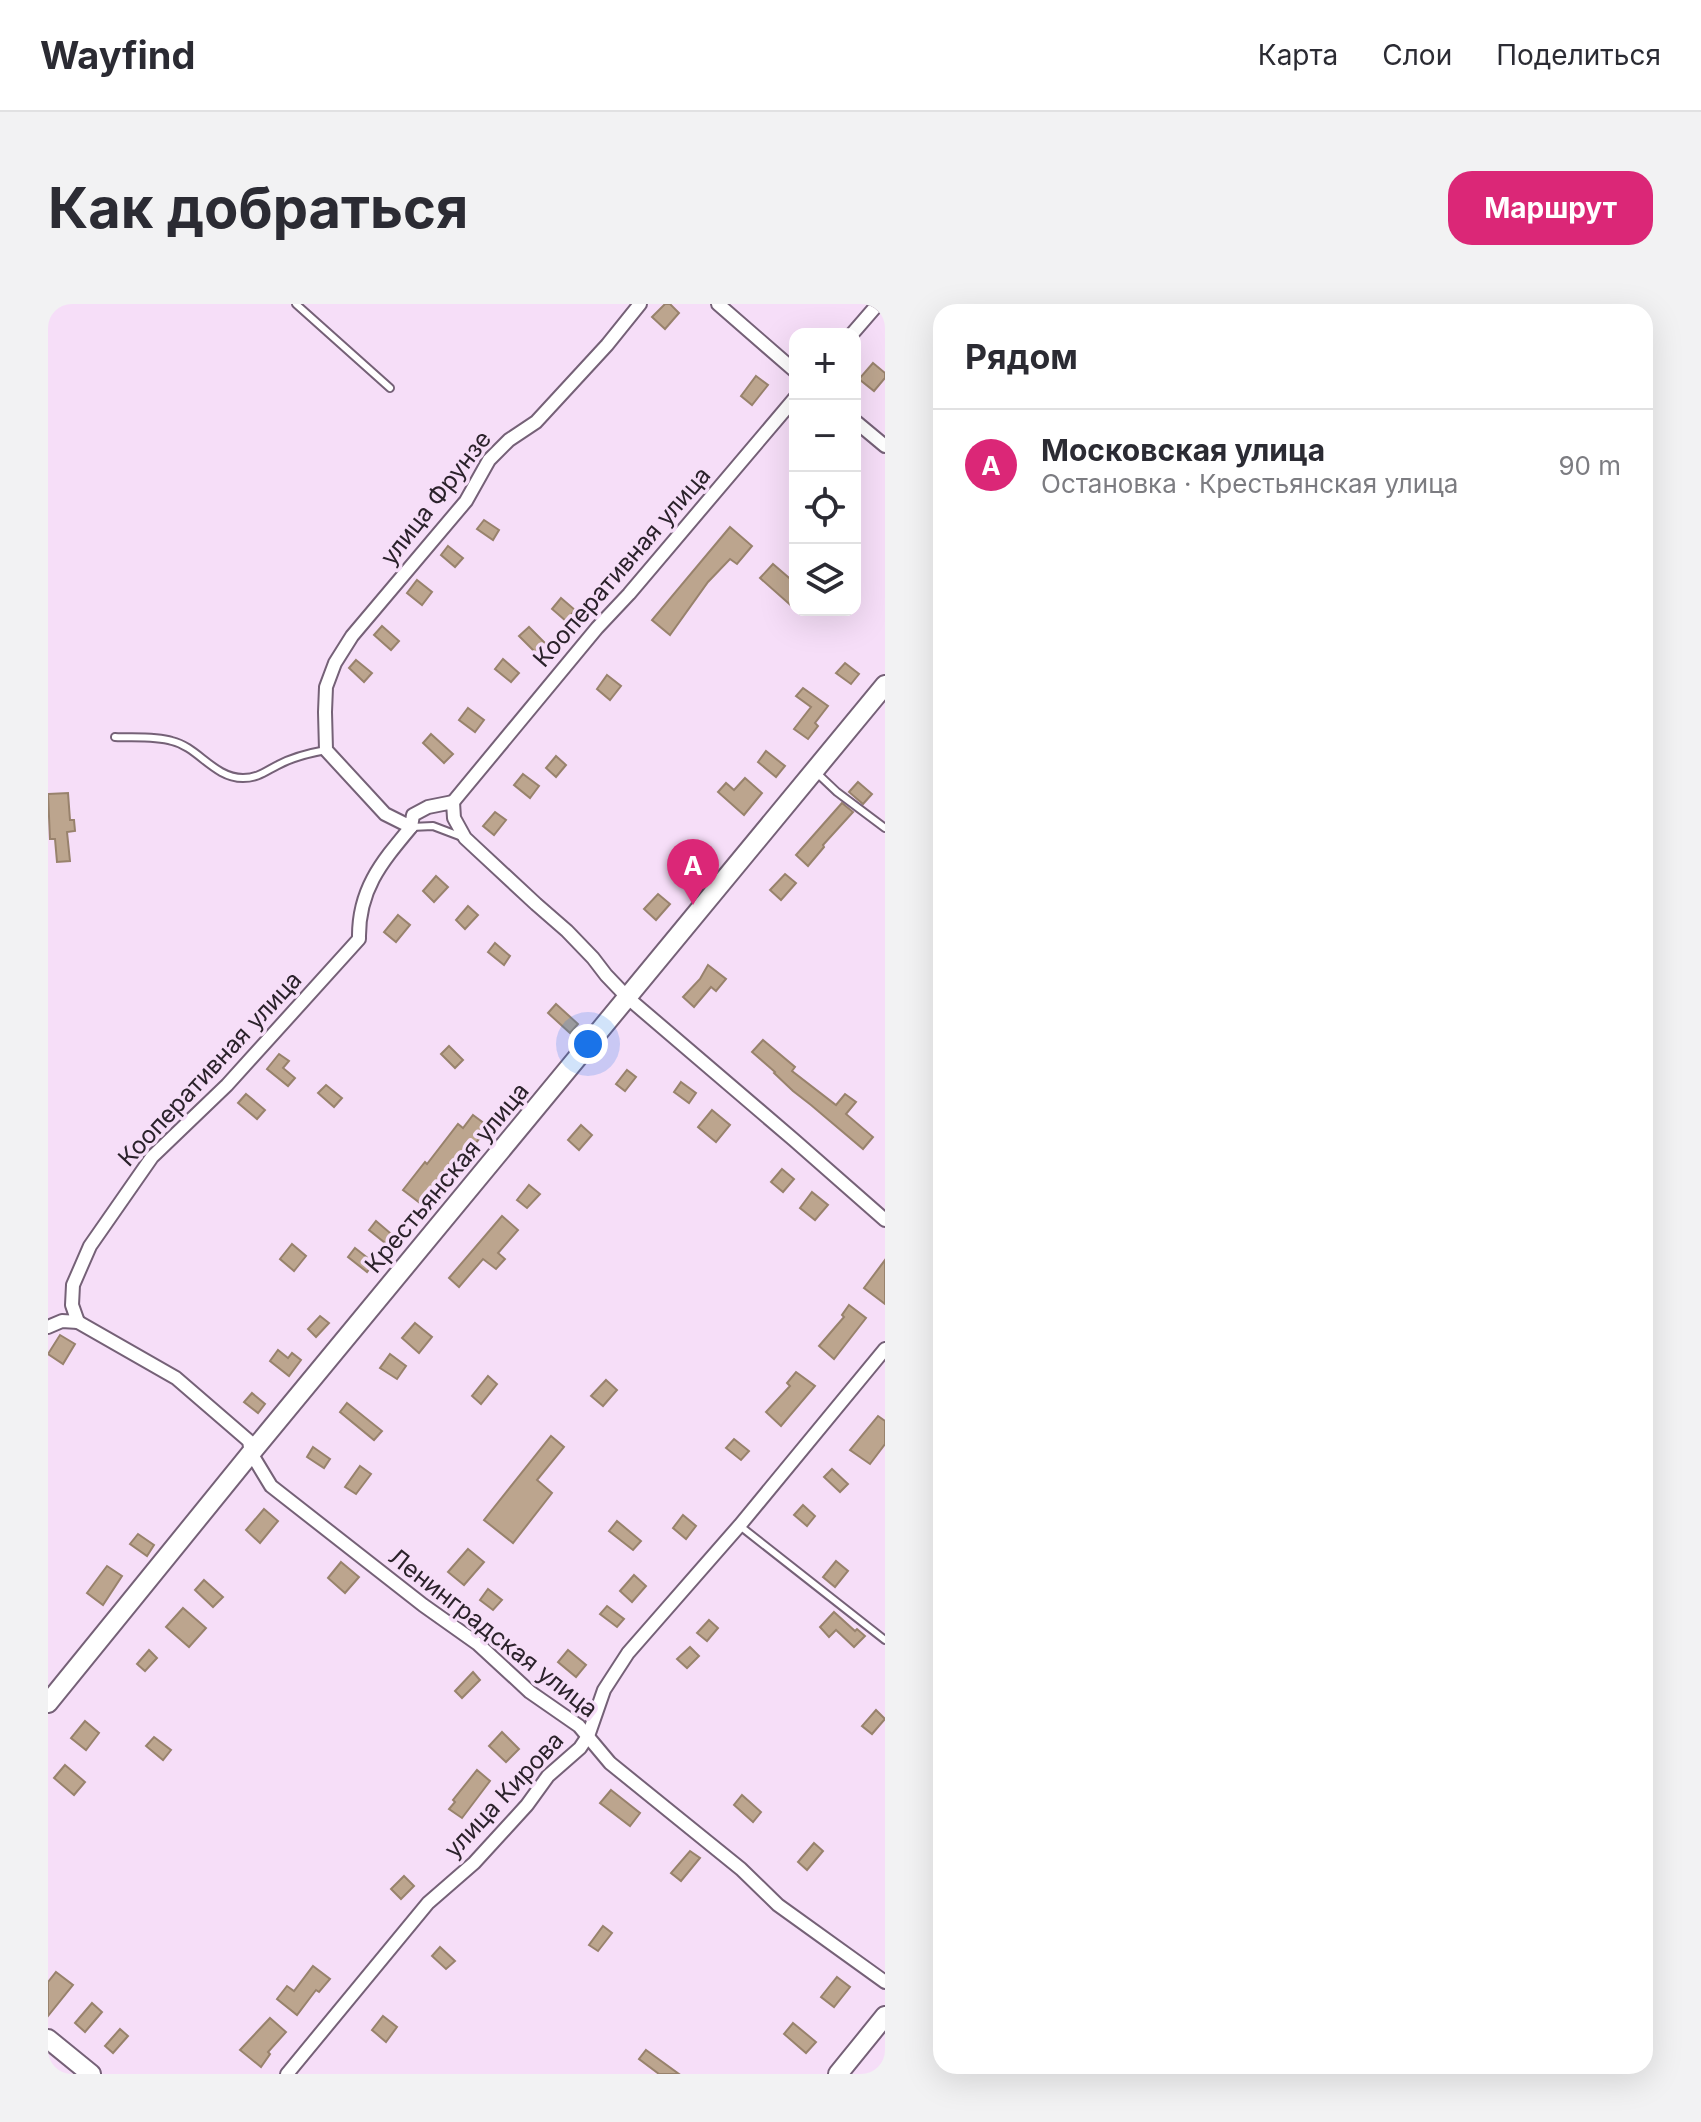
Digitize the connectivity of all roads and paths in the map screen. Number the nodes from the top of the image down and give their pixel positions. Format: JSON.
{"nodes":[{"id":1,"x":296,"y":304,"type":"edge"},
{"id":2,"x":640,"y":304,"type":"edge"},
{"id":3,"x":718,"y":304,"type":"edge"},
{"id":4,"x":878,"y":304,"type":"edge"},
{"id":5,"x":857,"y":328,"type":"edge"},
{"id":6,"x":789,"y":366,"type":"edge"},
{"id":7,"x":390,"y":388,"type":"dead end"},
{"id":8,"x":793,"y":400,"type":"edge"},
{"id":9,"x":861,"y":426,"type":"edge"},
{"id":10,"x":885,"y":446,"type":"edge"},
{"id":11,"x":885,"y":685,"type":"edge"},
{"id":12,"x":115,"y":737,"type":"dead end"},
{"id":13,"x":326,"y":750,"type":"junction"},
{"id":14,"x":815,"y":770,"type":"junction"},
{"id":15,"x":453,"y":802,"type":"junction"},
{"id":16,"x":411,"y":827,"type":"junction"},
{"id":17,"x":885,"y":828,"type":"edge"},
{"id":18,"x":465,"y":838,"type":"junction"},
{"id":19,"x":628,"y":998,"type":"junction"},
{"id":20,"x":885,"y":1220,"type":"edge"},
{"id":21,"x":78,"y":1322,"type":"junction"},
{"id":22,"x":48,"y":1327,"type":"edge"},
{"id":23,"x":885,"y":1349,"type":"edge"},
{"id":24,"x":251,"y":1453,"type":"junction"},
{"id":25,"x":740,"y":1525,"type":"junction"},
{"id":26,"x":885,"y":1640,"type":"edge"},
{"id":27,"x":48,"y":1703,"type":"edge"},
{"id":28,"x":588,"y":1736,"type":"junction"},
{"id":29,"x":885,"y":1982,"type":"edge"},
{"id":30,"x":885,"y":2016,"type":"edge"},
{"id":31,"x":48,"y":2039,"type":"edge"},
{"id":32,"x":91,"y":2074,"type":"edge"},
{"id":33,"x":287,"y":2074,"type":"edge"},
{"id":34,"x":838,"y":2074,"type":"edge"}],
"edges":[{"from":1,"to":7,"type":"lane"},
{"from":2,"to":13,"type":"street","name":"улица Фрунзе"},
{"from":3,"to":6,"type":"street"},
{"from":4,"to":5,"type":"street"},
{"from":8,"to":15,"type":"street","name":"Кооперативная улица"},
{"from":9,"to":10,"type":"street"},
{"from":11,"to":14,"type":"street","name":"Крестьянская улица"},
{"from":12,"to":13,"type":"lane"},
{"from":13,"to":16,"type":"street"},
{"from":14,"to":17,"type":"lane"},
{"from":14,"to":19,"type":"street","name":"Крестьянская улица"},
{"from":15,"to":16,"type":"street","name":"Кооперативная улица"},
{"from":15,"to":18,"type":"street"},
{"from":16,"to":18,"type":"lane"},
{"from":16,"to":21,"type":"street","name":"Кооперативная улица"},
{"from":18,"to":19,"type":"street"},
{"from":19,"to":20,"type":"street"},
{"from":19,"to":24,"type":"street","name":"Крестьянская улица"},
{"from":21,"to":22,"type":"street"},
{"from":21,"to":24,"type":"street","name":"Ленинградская улица"},
{"from":23,"to":25,"type":"street","name":"улица Кирова"},
{"from":24,"to":27,"type":"street","name":"Крестьянская улица"},
{"from":24,"to":28,"type":"street","name":"Ленинградская улица"},
{"from":25,"to":26,"type":"lane"},
{"from":25,"to":28,"type":"street","name":"улица Кирова"},
{"from":28,"to":29,"type":"street","name":"Ленинградская улица"},
{"from":28,"to":33,"type":"street","name":"улица Кирова"},
{"from":30,"to":34,"type":"street"},
{"from":31,"to":32,"type":"street"}]}
